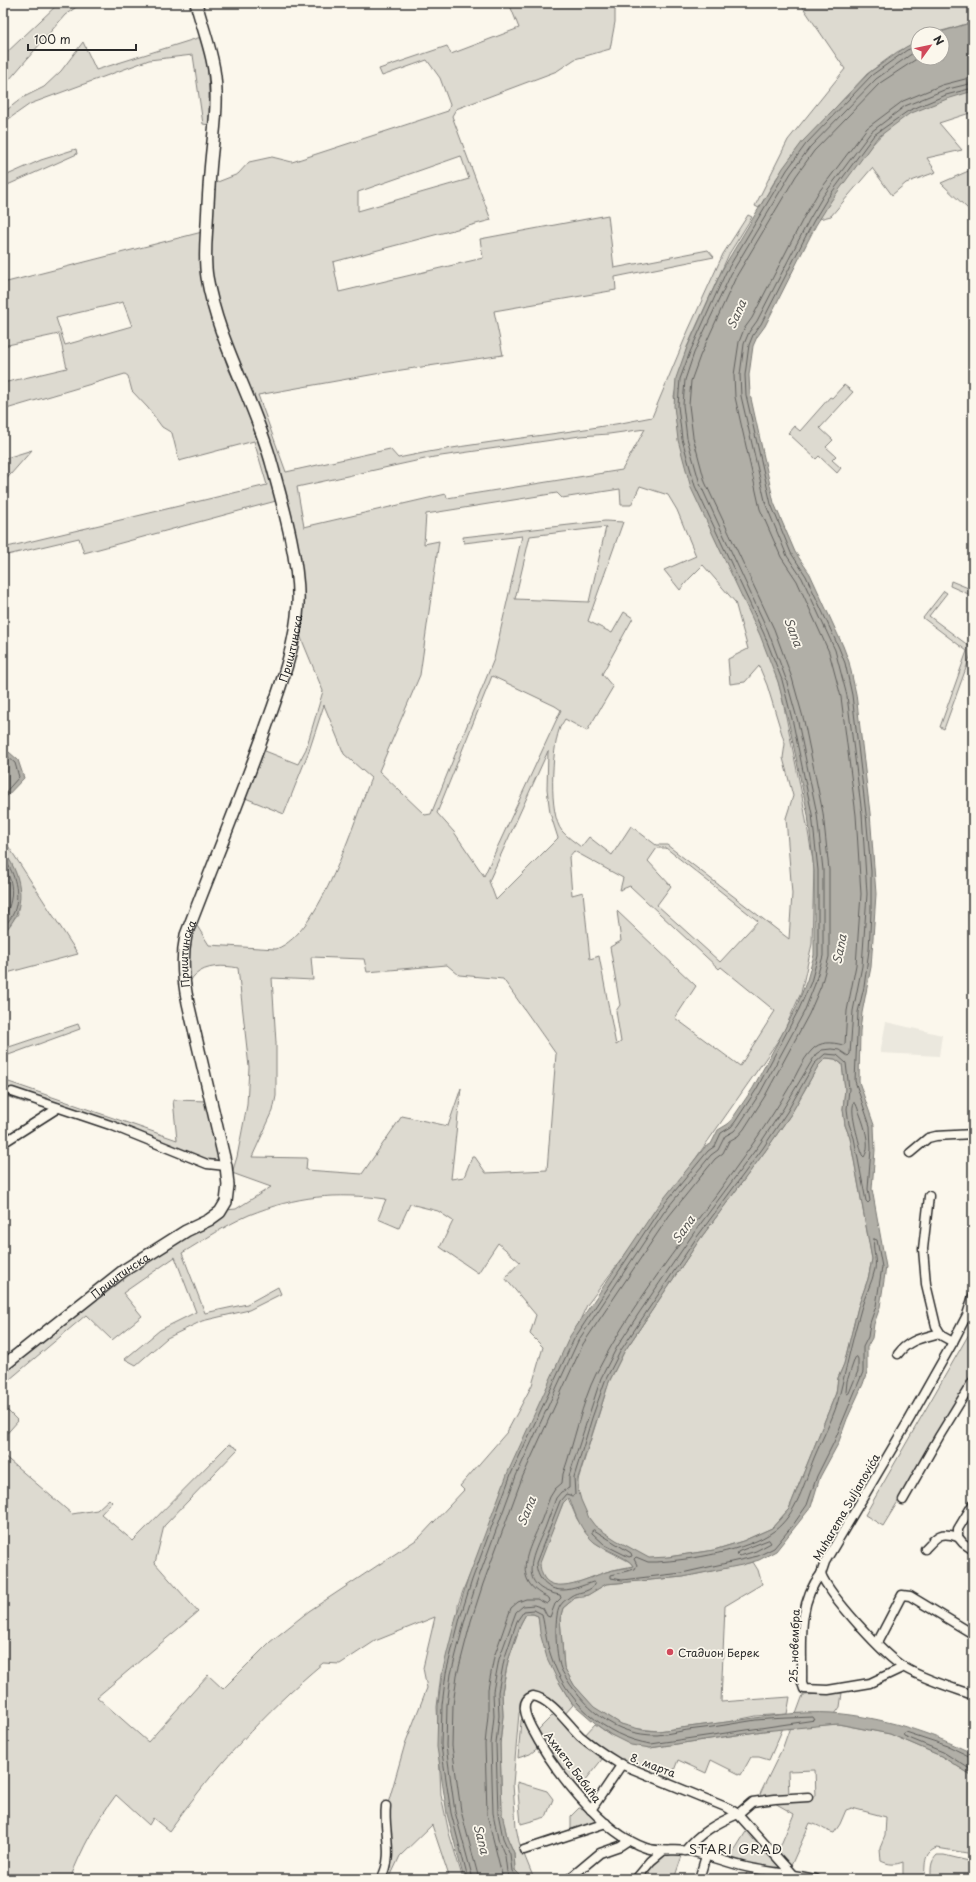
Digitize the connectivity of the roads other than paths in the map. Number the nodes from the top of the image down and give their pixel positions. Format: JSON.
{"nodes":[{"id":1,"x":196,"y":3,"type":"edge"},
{"id":2,"x":12,"y":1092,"type":"dead end"},
{"id":3,"x":58,"y":1108,"type":"junction"},
{"id":4,"x":973,"y":1134,"type":"edge"},
{"id":5,"x":3,"y":1143,"type":"edge"},
{"id":6,"x":910,"y":1153,"type":"dead end"},
{"id":7,"x":226,"y":1166,"type":"junction"},
{"id":8,"x":929,"y":1196,"type":"dead end"},
{"id":9,"x":973,"y":1296,"type":"edge"},
{"id":10,"x":970,"y":1317,"type":"edge"},
{"id":11,"x":940,"y":1333,"type":"junction"},
{"id":12,"x":953,"y":1342,"type":"junction"},
{"id":13,"x":898,"y":1354,"type":"dead end"},
{"id":14,"x":3,"y":1366,"type":"edge"},
{"id":15,"x":973,"y":1381,"type":"edge"},
{"id":16,"x":903,"y":1500,"type":"dead end"},
{"id":17,"x":973,"y":1504,"type":"edge"},
{"id":18,"x":958,"y":1537,"type":"junction"},
{"id":19,"x":925,"y":1549,"type":"dead end"},
{"id":20,"x":973,"y":1550,"type":"edge"},
{"id":21,"x":821,"y":1574,"type":"junction"},
{"id":22,"x":973,"y":1634,"type":"edge"},
{"id":23,"x":877,"y":1643,"type":"junction"},
{"id":24,"x":904,"y":1667,"type":"junction"},
{"id":25,"x":973,"y":1695,"type":"edge"},
{"id":26,"x":528,"y":1721,"type":"joint"},
{"id":27,"x":622,"y":1764,"type":"junction"},
{"id":28,"x":808,"y":1798,"type":"dead end"},
{"id":29,"x":386,"y":1806,"type":"dead end"},
{"id":30,"x":592,"y":1810,"type":"junction"},
{"id":31,"x":738,"y":1814,"type":"junction"},
{"id":32,"x":606,"y":1823,"type":"junction"},
{"id":33,"x":629,"y":1840,"type":"junction"},
{"id":34,"x":524,"y":1850,"type":"dead end"},
{"id":35,"x":663,"y":1851,"type":"junction"},
{"id":36,"x":685,"y":1851,"type":"junction"},
{"id":37,"x":706,"y":1856,"type":"junction"},
{"id":38,"x":792,"y":1874,"type":"junction"},
{"id":39,"x":381,"y":1879,"type":"edge"},
{"id":40,"x":569,"y":1879,"type":"edge"},
{"id":41,"x":636,"y":1879,"type":"edge"},
{"id":42,"x":699,"y":1879,"type":"edge"},
{"id":43,"x":815,"y":1879,"type":"edge"}],
"edges":[{"from":1,"to":7,"type":"street","name":"Приштинска"},
{"from":2,"to":3,"type":"street"},
{"from":3,"to":5,"type":"street"},
{"from":3,"to":7,"type":"street"},
{"from":4,"to":6,"type":"street"},
{"from":7,"to":14,"type":"street","name":"Приштинска"},
{"from":8,"to":11,"type":"street"},
{"from":9,"to":10,"type":"street","name":"Muharema Suljanovića"},
{"from":10,"to":12,"type":"street","name":"Muharema Suljanovića"},
{"from":11,"to":12,"type":"street"},
{"from":11,"to":13,"type":"street"},
{"from":12,"to":21,"type":"street","name":"Muharema Suljanovića"},
{"from":15,"to":16,"type":"street"},
{"from":17,"to":18,"type":"street"},
{"from":18,"to":19,"type":"street"},
{"from":18,"to":20,"type":"street"},
{"from":21,"to":23,"type":"street","name":"Muharema Suljanovića"},
{"from":21,"to":24,"type":"street","name":"25. новембра"},
{"from":22,"to":23,"type":"street"},
{"from":23,"to":24,"type":"street","name":"Muharema Suljanovića"},
{"from":24,"to":25,"type":"street","name":"Muharema Suljanovića"},
{"from":26,"to":27,"type":"street","name":"8. марта"},
{"from":26,"to":30,"type":"street","name":"Ахмета Бабића"},
{"from":27,"to":30,"type":"street"},
{"from":27,"to":31,"type":"street","name":"8. марта"},
{"from":28,"to":31,"type":"street"},
{"from":29,"to":39,"type":"street"},
{"from":30,"to":32,"type":"street","name":"Ахмета Бабића"},
{"from":31,"to":36,"type":"street"},
{"from":31,"to":38,"type":"street"},
{"from":32,"to":33,"type":"street","name":"Ахмета Бабића"},
{"from":32,"to":34,"type":"street"},
{"from":33,"to":35,"type":"street","name":"Ахмета Бабића"},
{"from":33,"to":40,"type":"street"},
{"from":35,"to":36,"type":"street","name":"Ахмета Бабића"},
{"from":35,"to":41,"type":"street"},
{"from":36,"to":37,"type":"street","name":"Ахмета Бабића"},
{"from":37,"to":38,"type":"street","name":"Ахмета Бабића"},
{"from":37,"to":42,"type":"street"},
{"from":38,"to":43,"type":"street","name":"Ахмета Бабића"}]}
